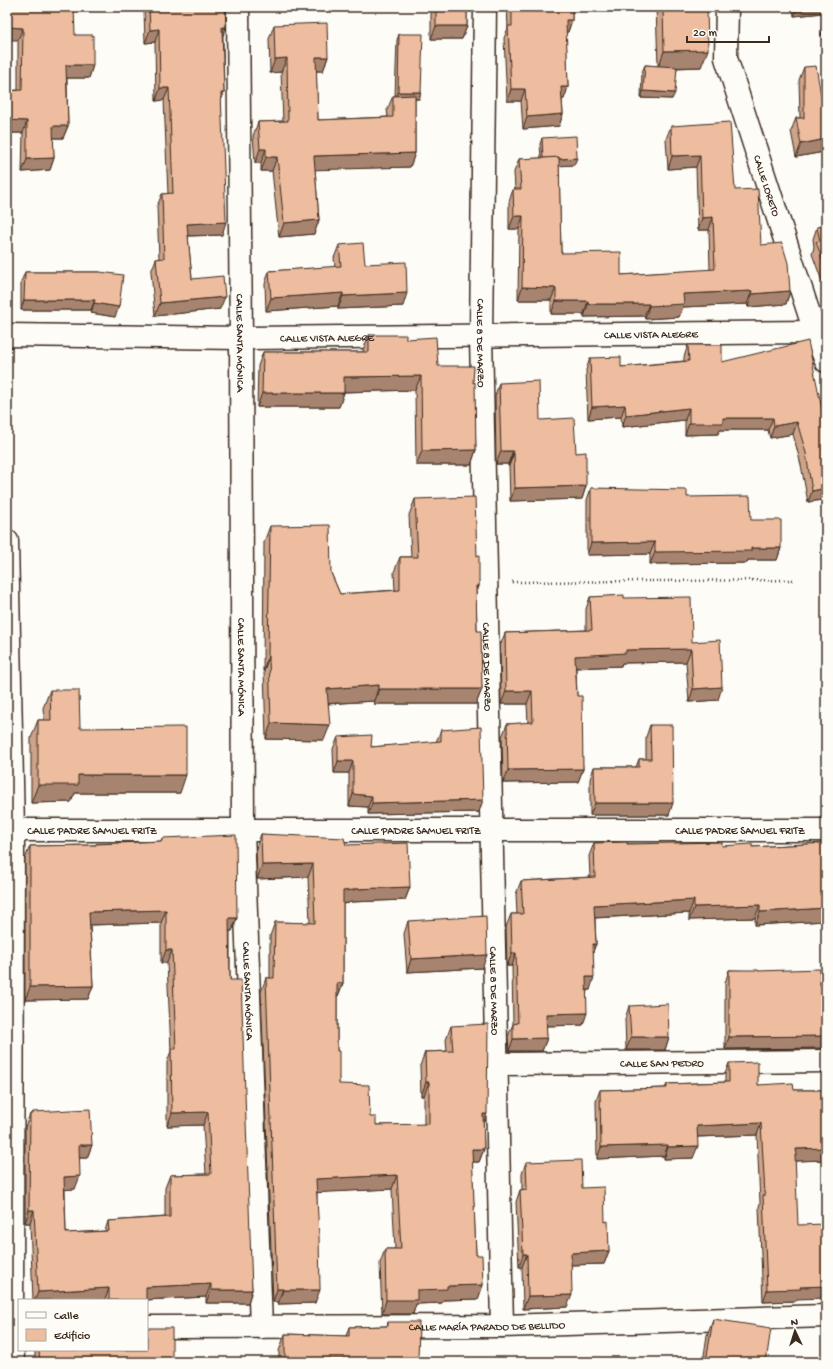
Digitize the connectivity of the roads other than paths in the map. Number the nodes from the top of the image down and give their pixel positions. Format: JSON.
{"nodes":[{"id":1,"x":238,"y":7,"type":"edge"},
{"id":2,"x":485,"y":7,"type":"edge"},
{"id":3,"x":727,"y":7,"type":"edge"},
{"id":4,"x":815,"y":332,"type":"junction"},
{"id":5,"x":7,"y":335,"type":"edge"},
{"id":6,"x":481,"y":336,"type":"junction"},
{"id":7,"x":241,"y":338,"type":"junction"},
{"id":8,"x":826,"y":361,"type":"edge"},
{"id":9,"x":7,"y":541,"type":"edge"},
{"id":10,"x":10,"y":830,"type":"edge"},
{"id":11,"x":243,"y":830,"type":"junction"},
{"id":12,"x":493,"y":830,"type":"junction"},
{"id":13,"x":826,"y":830,"type":"edge"},
{"id":14,"x":826,"y":1061,"type":"edge"},
{"id":15,"x":497,"y":1064,"type":"junction"},
{"id":16,"x":826,"y":1316,"type":"edge"},
{"id":17,"x":502,"y":1326,"type":"junction"},
{"id":18,"x":13,"y":1327,"type":"edge"},
{"id":19,"x":148,"y":1327,"type":"edge"},
{"id":20,"x":261,"y":1327,"type":"junction"},
{"id":21,"x":13,"y":1362,"type":"edge"}],
"edges":[{"from":1,"to":7,"type":"street","name":"CALLE SANTA MÓNICA"},
{"from":2,"to":6,"type":"street","name":"CALLE 8 DE MARZO"},
{"from":3,"to":4,"type":"street","name":"CALLE LORETO"},
{"from":4,"to":6,"type":"street","name":"CALLE VISTA ALEGRE"},
{"from":4,"to":8,"type":"street","name":"CALLE LORETO"},
{"from":5,"to":7,"type":"street","name":"CALLE VISTA ALEGRE"},
{"from":6,"to":7,"type":"street","name":"CALLE VISTA ALEGRE"},
{"from":6,"to":12,"type":"street","name":"CALLE 8 DE MARZO"},
{"from":7,"to":11,"type":"street","name":"CALLE SANTA MÓNICA"},
{"from":9,"to":10,"type":"street"},
{"from":10,"to":11,"type":"street","name":"CALLE PADRE SAMUEL FRITZ"},
{"from":10,"to":18,"type":"street"},
{"from":11,"to":12,"type":"street","name":"CALLE PADRE SAMUEL FRITZ"},
{"from":11,"to":20,"type":"street","name":"CALLE SANTA MÓNICA"},
{"from":12,"to":13,"type":"street","name":"CALLE PADRE SAMUEL FRITZ"},
{"from":12,"to":15,"type":"street","name":"CALLE 8 DE MARZO"},
{"from":14,"to":15,"type":"street","name":"CALLE SAN PEDRO"},
{"from":15,"to":17,"type":"street","name":"CALLE 8 DE MARZO"},
{"from":16,"to":17,"type":"street","name":"CALLE MARÍA PARADO DE BELLIDO"},
{"from":17,"to":20,"type":"street","name":"CALLE MARÍA PARADO DE BELLIDO"},
{"from":18,"to":21,"type":"street"},
{"from":19,"to":20,"type":"street","name":"CALLE MARÍA PARADO DE BELLIDO"}]}
